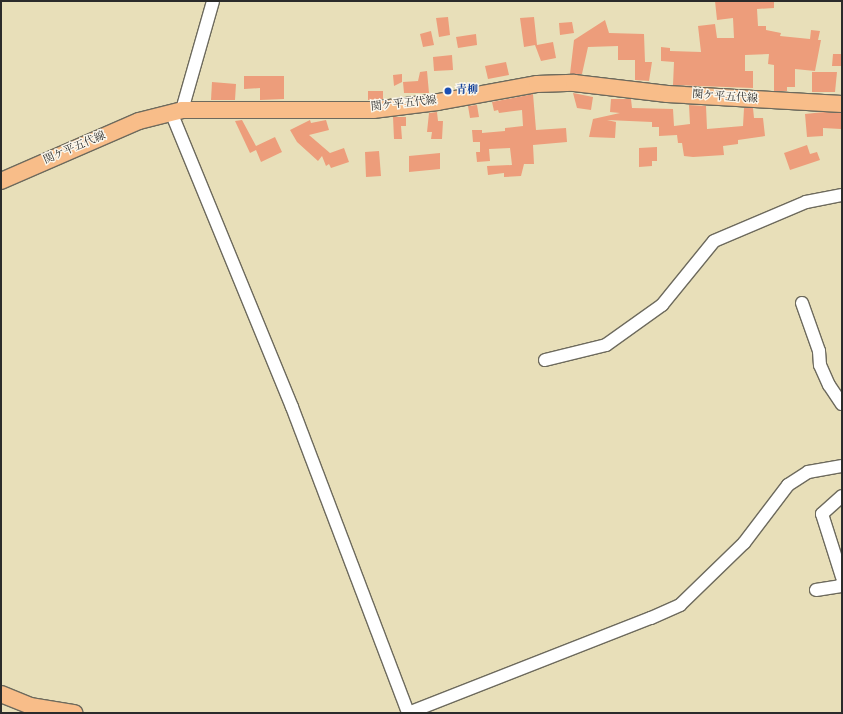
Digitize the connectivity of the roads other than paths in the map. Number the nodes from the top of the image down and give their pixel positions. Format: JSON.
{"nodes":[{"id":1,"x":213,"y":1,"type":"edge"},
{"id":2,"x":842,"y":104,"type":"edge"},
{"id":3,"x":176,"y":111,"type":"junction"},
{"id":4,"x":1,"y":181,"type":"edge"},
{"id":5,"x":842,"y":195,"type":"edge"},
{"id":6,"x":802,"y":303,"type":"dead end"},
{"id":7,"x":545,"y":360,"type":"dead end"},
{"id":8,"x":842,"y":404,"type":"edge"},
{"id":9,"x":842,"y":466,"type":"edge"},
{"id":10,"x":842,"y":496,"type":"edge"},
{"id":11,"x":842,"y":577,"type":"edge"},
{"id":12,"x":842,"y":583,"type":"edge"},
{"id":13,"x":816,"y":590,"type":"dead end"},
{"id":14,"x":1,"y":694,"type":"edge"},
{"id":15,"x":74,"y":713,"type":"edge"},
{"id":16,"x":408,"y":713,"type":"edge"}],
"edges":[{"from":1,"to":3,"type":"street"},
{"from":2,"to":3,"type":"main road","name":"関ケ平五代線"},
{"from":3,"to":4,"type":"main road","name":"関ケ平五代線"},
{"from":3,"to":16,"type":"street"},
{"from":5,"to":7,"type":"street"},
{"from":6,"to":8,"type":"street"},
{"from":9,"to":16,"type":"street"},
{"from":10,"to":11,"type":"street"},
{"from":12,"to":13,"type":"street"},
{"from":14,"to":15,"type":"main road"}]}
